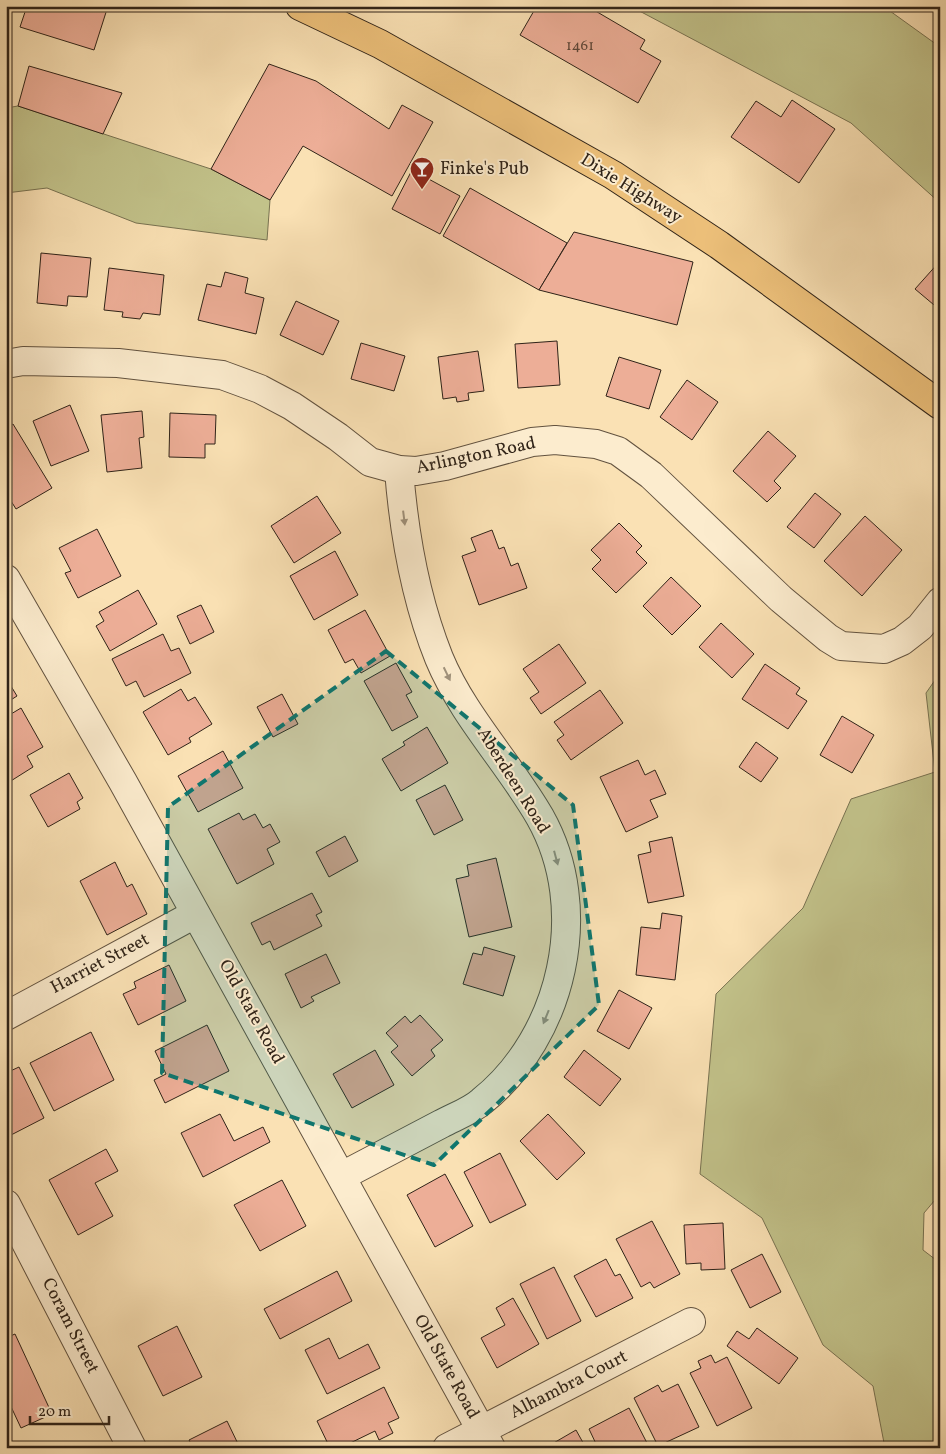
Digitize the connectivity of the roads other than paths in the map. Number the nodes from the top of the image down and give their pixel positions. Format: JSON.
{"nodes":[{"id":1,"x":300,"y":6,"type":"edge"},
{"id":2,"x":6,"y":364,"type":"edge"},
{"id":3,"x":940,"y":405,"type":"edge"},
{"id":4,"x":400,"y":470,"type":"junction"},
{"id":5,"x":6,"y":579,"type":"edge"},
{"id":6,"x":940,"y":602,"type":"edge"},
{"id":7,"x":195,"y":914,"type":"junction"},
{"id":8,"x":6,"y":1016,"type":"edge"},
{"id":9,"x":342,"y":1176,"type":"junction"},
{"id":10,"x":6,"y":1204,"type":"edge"},
{"id":11,"x":691,"y":1322,"type":"dead end"},
{"id":12,"x":486,"y":1439,"type":"edge"},
{"id":13,"x":132,"y":1448,"type":"edge"},
{"id":14,"x":447,"y":1448,"type":"edge"}],
"edges":[{"from":1,"to":3,"type":"main road","name":"Dixie Highway"},
{"from":2,"to":4,"type":"street","name":"Arlington Road"},
{"from":4,"to":6,"type":"street","name":"Arlington Road"},
{"from":4,"to":9,"type":"street","name":"Aberdeen Road","one_way":true},
{"from":5,"to":7,"type":"street","name":"Old State Road"},
{"from":7,"to":8,"type":"street","name":"Harriet Street"},
{"from":7,"to":9,"type":"street","name":"Old State Road"},
{"from":9,"to":12,"type":"street","name":"Old State Road"},
{"from":10,"to":13,"type":"street","name":"Coram Street"},
{"from":11,"to":12,"type":"street","name":"Alhambra Court"},
{"from":12,"to":14,"type":"street","name":"Alhambra Court"}]}
